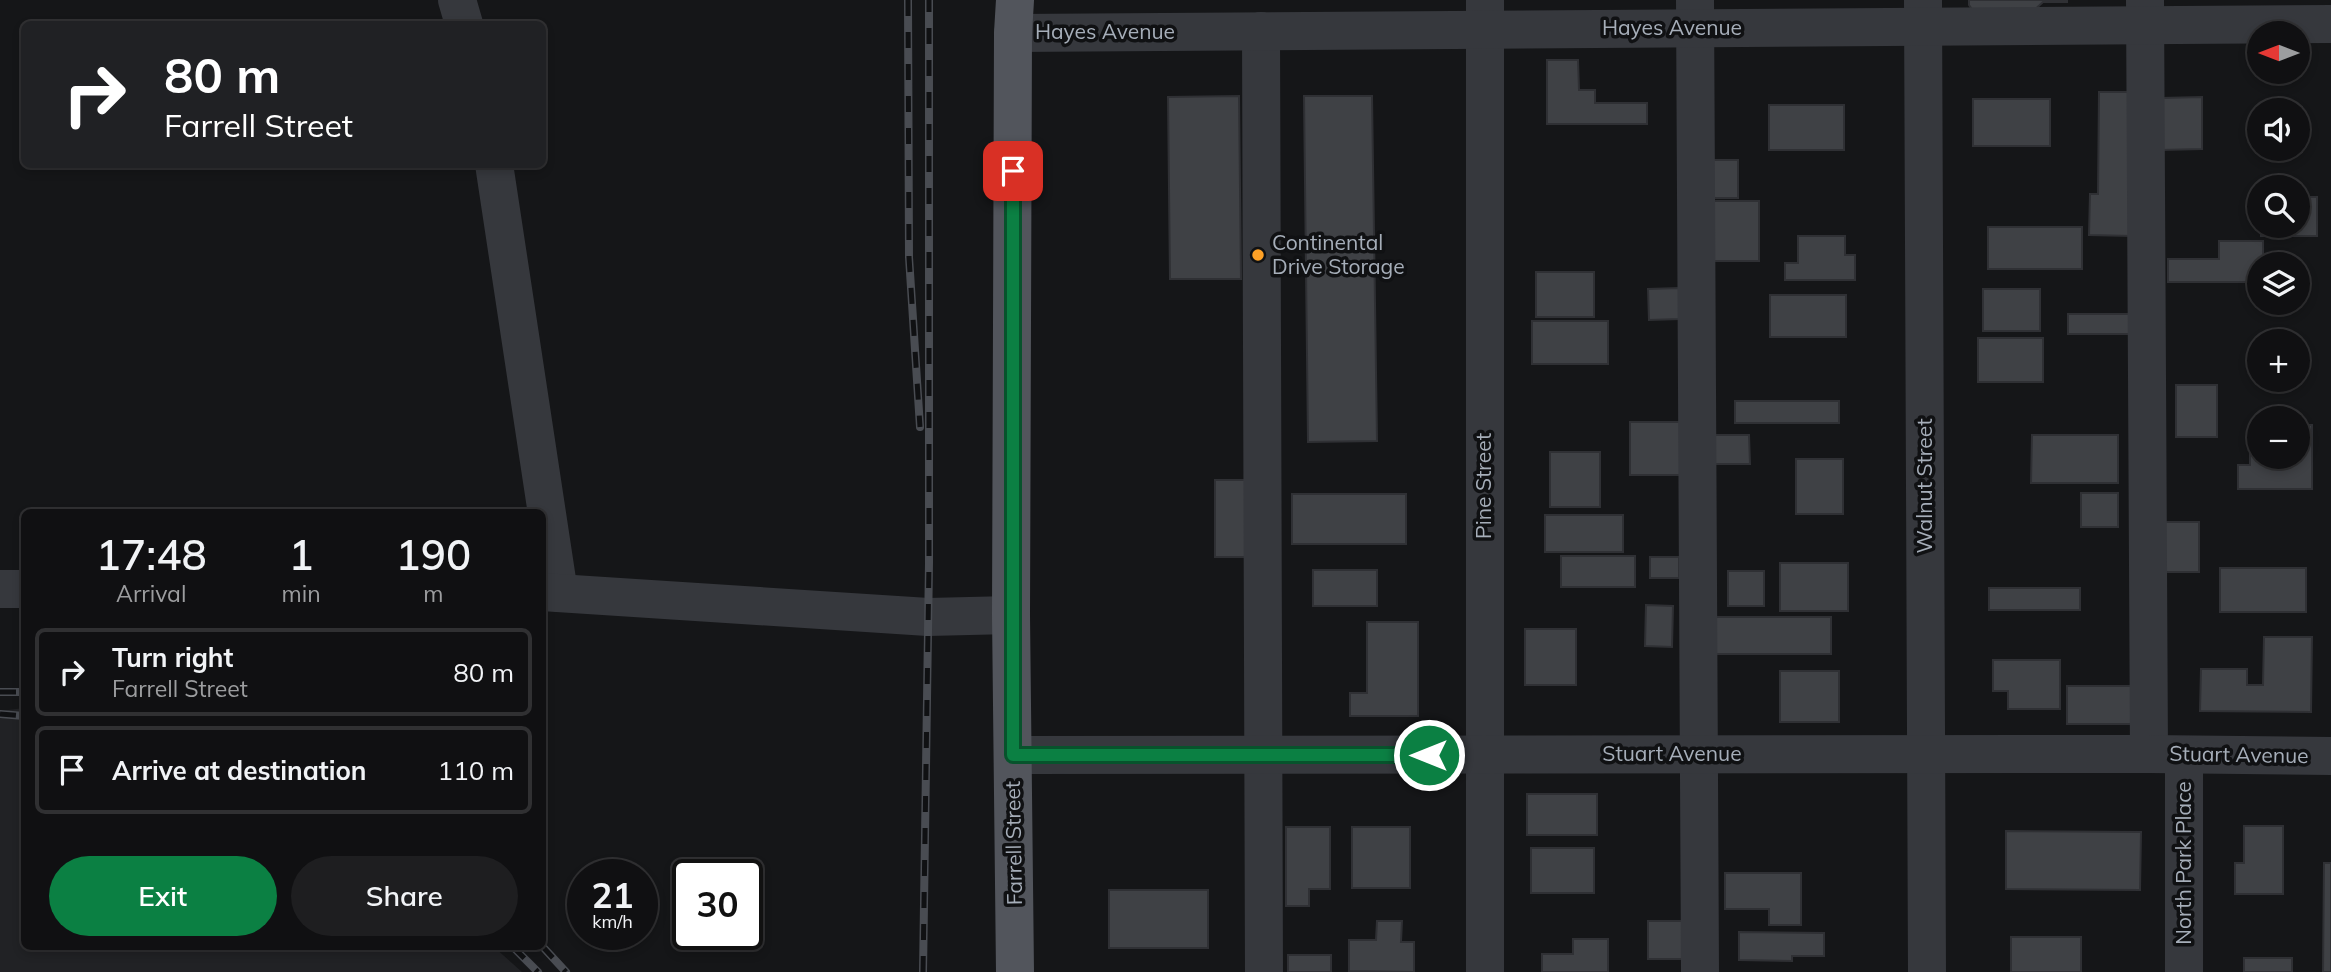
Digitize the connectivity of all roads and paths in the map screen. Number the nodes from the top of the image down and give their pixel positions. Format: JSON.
{"nodes":[{"id":1,"x":457,"y":0,"type":"edge"},
{"id":2,"x":1923,"y":13,"type":"edge"},
{"id":3,"x":2145,"y":13,"type":"edge"},
{"id":4,"x":1695,"y":14,"type":"edge"},
{"id":5,"x":1485,"y":15,"type":"edge"},
{"id":6,"x":1014,"y":16,"type":"edge"},
{"id":7,"x":463,"y":21,"type":"edge"},
{"id":8,"x":2331,"y":24,"type":"edge"},
{"id":9,"x":1261,"y":31,"type":"junction"},
{"id":10,"x":495,"y":168,"type":"edge"},
{"id":11,"x":540,"y":509,"type":"edge"},
{"id":12,"x":546,"y":555,"type":"edge"},
{"id":13,"x":0,"y":589,"type":"edge"},
{"id":14,"x":21,"y":589,"type":"edge"},
{"id":15,"x":551,"y":593,"type":"edge"},
{"id":16,"x":1011,"y":615,"type":"junction"},
{"id":17,"x":1699,"y":754,"type":"junction"},
{"id":18,"x":1926,"y":754,"type":"junction"},
{"id":19,"x":2166,"y":754,"type":"junction"},
{"id":20,"x":1013,"y":755,"type":"junction"},
{"id":21,"x":1484,"y":755,"type":"junction"},
{"id":22,"x":1262,"y":756,"type":"junction"},
{"id":23,"x":2331,"y":756,"type":"edge"},
{"id":24,"x":1015,"y":972,"type":"edge"},
{"id":25,"x":1264,"y":972,"type":"edge"},
{"id":26,"x":1485,"y":972,"type":"edge"},
{"id":27,"x":1700,"y":972,"type":"edge"},
{"id":28,"x":1927,"y":972,"type":"edge"},
{"id":29,"x":2183,"y":972,"type":"edge"}],
"edges":[{"from":1,"to":7,"type":"street"},
{"from":2,"to":3,"type":"street","name":"Hayes Avenue"},
{"from":2,"to":4,"type":"street","name":"Hayes Avenue"},
{"from":2,"to":18,"type":"street","name":"Walnut Street"},
{"from":3,"to":8,"type":"street","name":"Hayes Avenue"},
{"from":3,"to":19,"type":"street","name":"North Park Place"},
{"from":4,"to":5,"type":"street","name":"Hayes Avenue"},
{"from":4,"to":17,"type":"street"},
{"from":5,"to":9,"type":"street","name":"Hayes Avenue"},
{"from":5,"to":21,"type":"street","name":"Pine Street"},
{"from":6,"to":9,"type":"street","name":"Hayes Avenue"},
{"from":6,"to":16,"type":"main road","name":"Farrell Street"},
{"from":9,"to":22,"type":"street"},
{"from":10,"to":11,"type":"street"},
{"from":12,"to":15,"type":"street"},
{"from":13,"to":14,"type":"street"},
{"from":15,"to":16,"type":"street"},
{"from":16,"to":20,"type":"main road","name":"Farrell Street"},
{"from":17,"to":18,"type":"street","name":"Stuart Avenue"},
{"from":17,"to":21,"type":"street","name":"Stuart Avenue"},
{"from":17,"to":27,"type":"street"},
{"from":18,"to":19,"type":"street","name":"Stuart Avenue"},
{"from":18,"to":28,"type":"street","name":"Walnut Street"},
{"from":19,"to":23,"type":"street","name":"Stuart Avenue"},
{"from":19,"to":29,"type":"street","name":"North Park Place"},
{"from":20,"to":22,"type":"street","name":"Stuart Avenue"},
{"from":20,"to":24,"type":"main road","name":"Farrell Street"},
{"from":21,"to":22,"type":"street","name":"Stuart Avenue"},
{"from":21,"to":26,"type":"street","name":"Pine Street"},
{"from":22,"to":25,"type":"street"}]}
